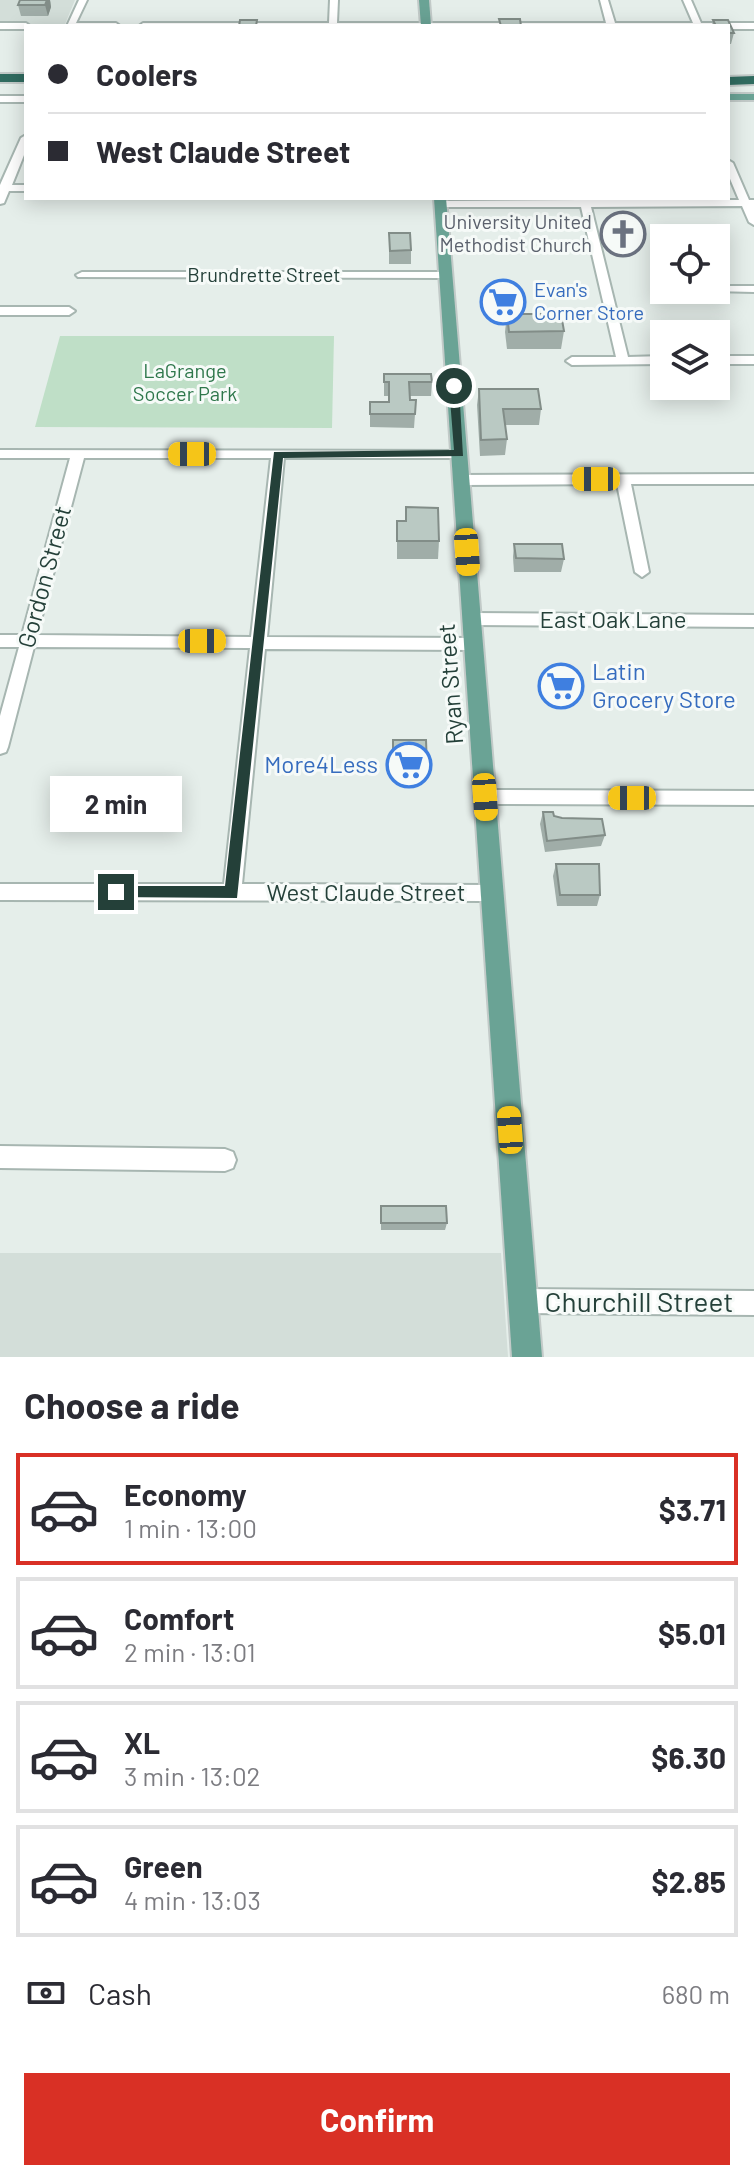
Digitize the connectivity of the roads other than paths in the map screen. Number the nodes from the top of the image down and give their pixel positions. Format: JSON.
{"nodes":[{"id":1,"x":83,"y":0,"type":"edge"},
{"id":2,"x":334,"y":0,"type":"edge"},
{"id":3,"x":424,"y":0,"type":"edge"},
{"id":4,"x":604,"y":0,"type":"edge"},
{"id":5,"x":687,"y":0,"type":"edge"},
{"id":6,"x":72,"y":24,"type":"edge"},
{"id":7,"x":333,"y":24,"type":"edge"},
{"id":8,"x":426,"y":24,"type":"edge"},
{"id":9,"x":610,"y":24,"type":"edge"},
{"id":10,"x":697,"y":24,"type":"edge"},
{"id":11,"x":0,"y":26,"type":"edge"},
{"id":12,"x":24,"y":26,"type":"edge"},
{"id":13,"x":730,"y":26,"type":"edge"},
{"id":14,"x":754,"y":26,"type":"edge"},
{"id":15,"x":754,"y":68,"type":"edge"},
{"id":16,"x":0,"y":69,"type":"edge"},
{"id":17,"x":24,"y":69,"type":"edge"},
{"id":18,"x":730,"y":69,"type":"edge"},
{"id":19,"x":0,"y":78,"type":"edge"},
{"id":20,"x":24,"y":78,"type":"edge"},
{"id":21,"x":754,"y":78,"type":"edge"},
{"id":22,"x":730,"y":79,"type":"edge"},
{"id":23,"x":730,"y":97,"type":"edge"},
{"id":24,"x":754,"y":97,"type":"edge"},
{"id":25,"x":0,"y":99,"type":"edge"},
{"id":26,"x":24,"y":99,"type":"edge"},
{"id":27,"x":24,"y":142,"type":"edge"},
{"id":28,"x":730,"y":167,"type":"edge"},
{"id":29,"x":3,"y":188,"type":"edge"},
{"id":30,"x":24,"y":188,"type":"edge"},
{"id":31,"x":0,"y":201,"type":"edge"},
{"id":32,"x":440,"y":201,"type":"edge"},
{"id":33,"x":584,"y":201,"type":"edge"},
{"id":34,"x":750,"y":203,"type":"edge"},
{"id":35,"x":754,"y":222,"type":"edge"},
{"id":36,"x":82,"y":275,"type":"dead end"},
{"id":37,"x":446,"y":275,"type":"junction"},
{"id":38,"x":730,"y":289,"type":"edge"},
{"id":39,"x":754,"y":289,"type":"edge"},
{"id":40,"x":0,"y":311,"type":"edge"},
{"id":41,"x":69,"y":311,"type":"dead end"},
{"id":42,"x":650,"y":360,"type":"edge"},
{"id":43,"x":730,"y":360,"type":"edge"},
{"id":44,"x":754,"y":360,"type":"edge"},
{"id":45,"x":572,"y":361,"type":"dead end"},
{"id":46,"x":623,"y":361,"type":"junction"},
{"id":47,"x":0,"y":454,"type":"edge"},
{"id":48,"x":78,"y":454,"type":"junction"},
{"id":49,"x":278,"y":454,"type":"junction"},
{"id":50,"x":459,"y":454,"type":"junction"},
{"id":51,"x":623,"y":479,"type":"junction"},
{"id":52,"x":754,"y":479,"type":"edge"},
{"id":53,"x":461,"y":480,"type":"junction"},
{"id":54,"x":642,"y":572,"type":"dead end"},
{"id":55,"x":472,"y":619,"type":"junction"},
{"id":56,"x":754,"y":621,"type":"edge"},
{"id":57,"x":0,"y":641,"type":"edge"},
{"id":58,"x":28,"y":641,"type":"junction"},
{"id":59,"x":259,"y":641,"type":"junction"},
{"id":60,"x":474,"y":644,"type":"junction"},
{"id":61,"x":0,"y":747,"type":"edge"},
{"id":62,"x":485,"y":797,"type":"junction"},
{"id":63,"x":754,"y":798,"type":"edge"},
{"id":64,"x":0,"y":892,"type":"edge"},
{"id":65,"x":232,"y":893,"type":"junction"},
{"id":66,"x":492,"y":893,"type":"junction"},
{"id":67,"x":0,"y":1157,"type":"edge"},
{"id":68,"x":225,"y":1160,"type":"dead end"},
{"id":69,"x":523,"y":1301,"type":"junction"},
{"id":70,"x":754,"y":1303,"type":"edge"},
{"id":71,"x":527,"y":1357,"type":"edge"}],
"edges":[{"from":1,"to":6,"type":"street"},
{"from":2,"to":7,"type":"street"},
{"from":3,"to":8,"type":"main road"},
{"from":4,"to":9,"type":"street"},
{"from":5,"to":10,"type":"street"},
{"from":11,"to":12,"type":"street"},
{"from":13,"to":14,"type":"street"},
{"from":15,"to":18,"type":"highway"},
{"from":16,"to":17,"type":"highway"},
{"from":19,"to":20,"type":"highway"},
{"from":21,"to":22,"type":"highway"},
{"from":23,"to":24,"type":"main road"},
{"from":25,"to":26,"type":"street"},
{"from":27,"to":29,"type":"street"},
{"from":28,"to":34,"type":"street"},
{"from":29,"to":30,"type":"street"},
{"from":29,"to":31,"type":"street"},
{"from":32,"to":33,"type":"street"},
{"from":32,"to":37,"type":"main road","name":"Ryan Street"},
{"from":33,"to":34,"type":"street"},
{"from":33,"to":46,"type":"street"},
{"from":34,"to":35,"type":"street"},
{"from":36,"to":37,"type":"street","name":"Brundrette Street"},
{"from":37,"to":50,"type":"main road","name":"Ryan Street"},
{"from":38,"to":39,"type":"street"},
{"from":40,"to":41,"type":"street"},
{"from":42,"to":46,"type":"street"},
{"from":43,"to":44,"type":"street"},
{"from":45,"to":46,"type":"street"},
{"from":47,"to":48,"type":"street"},
{"from":48,"to":49,"type":"street"},
{"from":48,"to":58,"type":"street","name":"Gordon Street"},
{"from":49,"to":50,"type":"street"},
{"from":49,"to":59,"type":"street"},
{"from":50,"to":53,"type":"main road","name":"Ryan Street"},
{"from":51,"to":52,"type":"street"},
{"from":51,"to":53,"type":"street"},
{"from":51,"to":54,"type":"street"},
{"from":53,"to":55,"type":"main road","name":"Ryan Street"},
{"from":55,"to":56,"type":"street","name":"East Oak Lane"},
{"from":55,"to":60,"type":"main road","name":"Ryan Street"},
{"from":57,"to":58,"type":"street"},
{"from":58,"to":59,"type":"street"},
{"from":58,"to":61,"type":"street","name":"Gordon Street"},
{"from":59,"to":60,"type":"street"},
{"from":59,"to":65,"type":"street"},
{"from":60,"to":62,"type":"main road","name":"Ryan Street"},
{"from":62,"to":63,"type":"street"},
{"from":62,"to":66,"type":"main road","name":"Ryan Street"},
{"from":64,"to":65,"type":"street","name":"West Claude Street"},
{"from":65,"to":66,"type":"street","name":"West Claude Street"},
{"from":66,"to":69,"type":"main road","name":"Ryan Street"},
{"from":67,"to":68,"type":"street"},
{"from":69,"to":70,"type":"street","name":"Churchill Street"},
{"from":69,"to":71,"type":"main road","name":"Ryan Street"}]}
